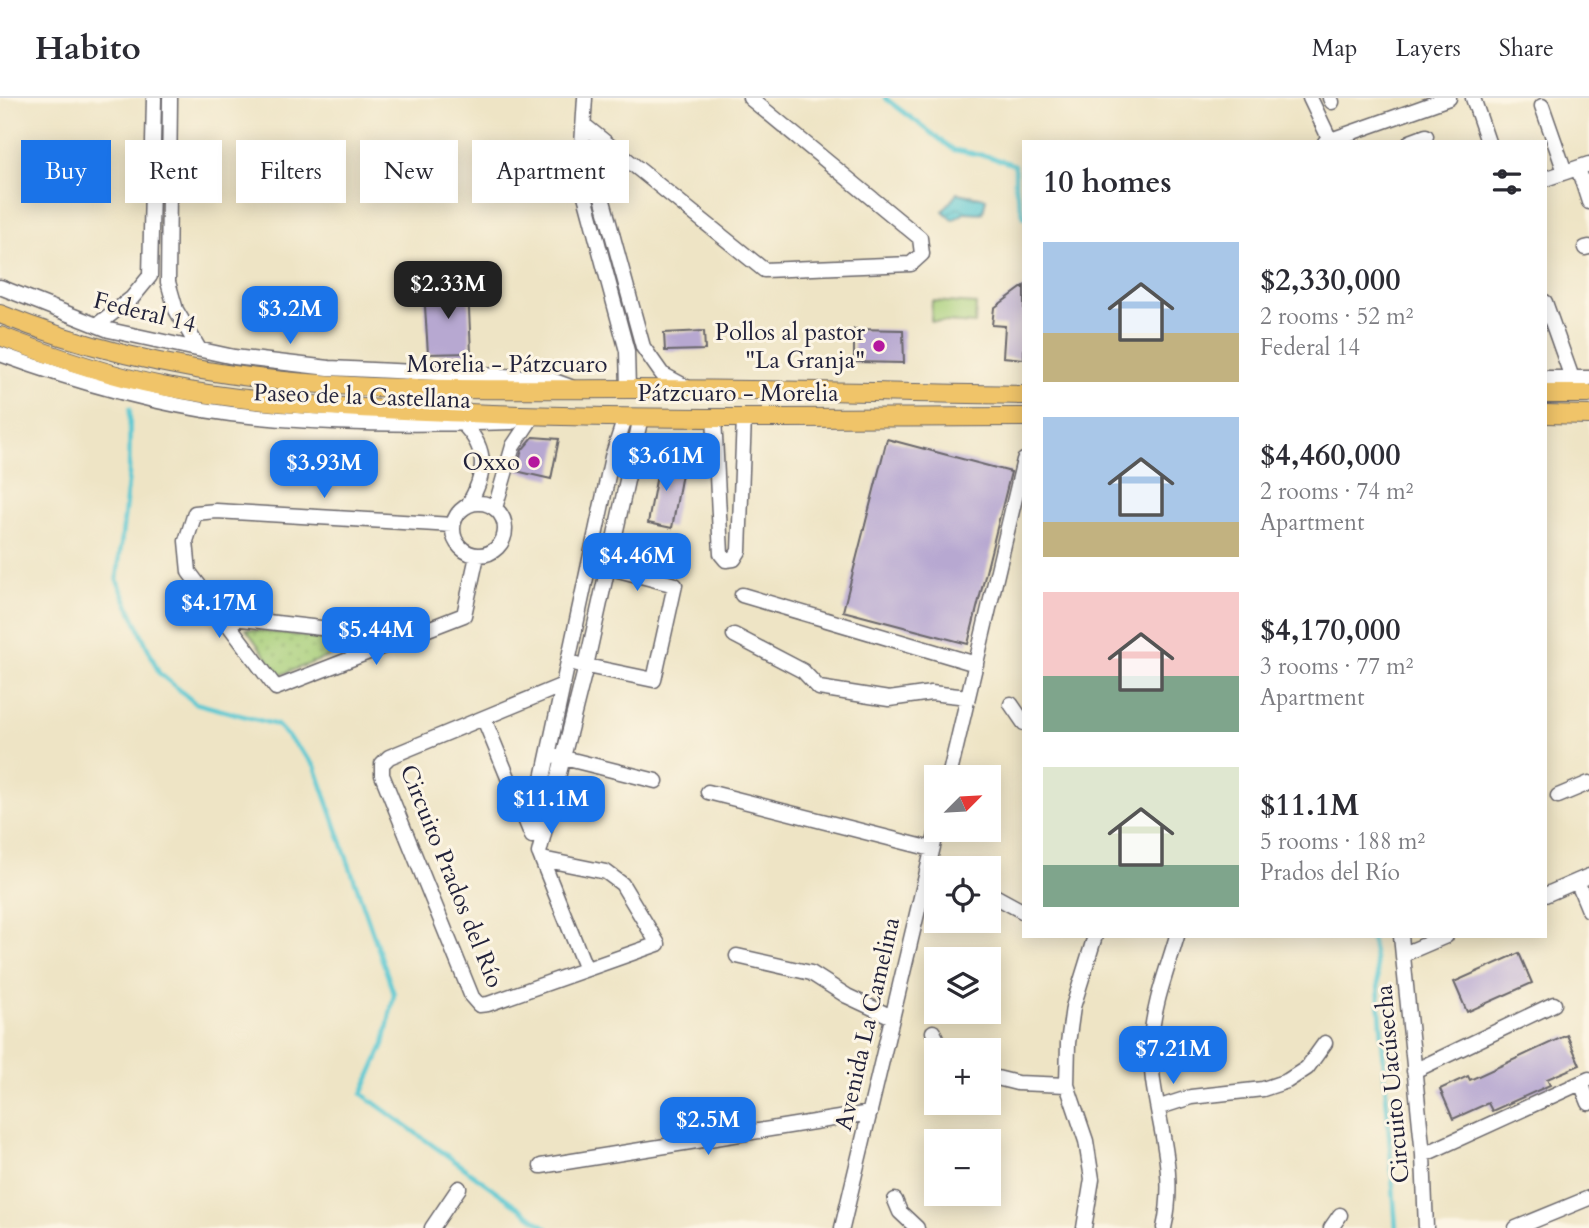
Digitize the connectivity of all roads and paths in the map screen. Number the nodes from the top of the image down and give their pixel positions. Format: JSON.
{"nodes":[{"id":1,"x":154,"y":98,"type":"edge"},
{"id":2,"x":170,"y":98,"type":"edge"},
{"id":3,"x":585,"y":98,"type":"edge"},
{"id":4,"x":750,"y":98,"type":"edge"},
{"id":5,"x":1310,"y":98,"type":"edge"},
{"id":6,"x":1449,"y":98,"type":"edge"},
{"id":7,"x":1473,"y":98,"type":"edge"},
{"id":8,"x":1542,"y":106,"type":"dead end"},
{"id":9,"x":584,"y":125,"type":"junction"},
{"id":10,"x":153,"y":140,"type":"edge"},
{"id":11,"x":169,"y":140,"type":"edge"},
{"id":12,"x":583,"y":140,"type":"edge"},
{"id":13,"x":1327,"y":140,"type":"edge"},
{"id":14,"x":1330,"y":140,"type":"edge"},
{"id":15,"x":1487,"y":140,"type":"edge"},
{"id":16,"x":1577,"y":168,"type":"edge"},
{"id":17,"x":1547,"y":177,"type":"edge"},
{"id":18,"x":1589,"y":202,"type":"edge"},
{"id":19,"x":151,"y":203,"type":"edge"},
{"id":20,"x":169,"y":203,"type":"edge"},
{"id":21,"x":587,"y":203,"type":"edge"},
{"id":22,"x":604,"y":203,"type":"edge"},
{"id":23,"x":0,"y":287,"type":"edge"},
{"id":24,"x":1547,"y":308,"type":"edge"},
{"id":25,"x":0,"y":314,"type":"edge"},
{"id":26,"x":97,"y":325,"type":"junction"},
{"id":27,"x":639,"y":329,"type":"junction"},
{"id":28,"x":622,"y":333,"type":"junction"},
{"id":29,"x":0,"y":336,"type":"edge"},
{"id":30,"x":200,"y":349,"type":"junction"},
{"id":31,"x":0,"y":354,"type":"edge"},
{"id":32,"x":1547,"y":378,"type":"edge"},
{"id":33,"x":1572,"y":378,"type":"junction"},
{"id":34,"x":1589,"y":378,"type":"edge"},
{"id":35,"x":576,"y":389,"type":"junction"},
{"id":36,"x":628,"y":389,"type":"junction"},
{"id":37,"x":691,"y":389,"type":"junction"},
{"id":38,"x":1547,"y":394,"type":"edge"},
{"id":39,"x":1589,"y":394,"type":"edge"},
{"id":40,"x":1022,"y":395,"type":"edge"},
{"id":41,"x":1547,"y":414,"type":"edge"},
{"id":42,"x":1589,"y":415,"type":"edge"},
{"id":43,"x":561,"y":417,"type":"junction"},
{"id":44,"x":633,"y":417,"type":"junction"},
{"id":45,"x":715,"y":417,"type":"junction"},
{"id":46,"x":744,"y":417,"type":"junction"},
{"id":47,"x":1022,"y":417,"type":"edge"},
{"id":48,"x":528,"y":422,"type":"junction"},
{"id":49,"x":463,"y":424,"type":"junction"},
{"id":50,"x":1022,"y":468,"type":"edge"},
{"id":51,"x":468,"y":505,"type":"junction"},
{"id":52,"x":495,"y":508,"type":"junction"},
{"id":53,"x":453,"y":525,"type":"junction"},
{"id":54,"x":477,"y":556,"type":"junction"},
{"id":55,"x":607,"y":567,"type":"junction"},
{"id":56,"x":741,"y":594,"type":"dead end"},
{"id":57,"x":224,"y":617,"type":"junction"},
{"id":58,"x":734,"y":635,"type":"dead end"},
{"id":59,"x":404,"y":637,"type":"junction"},
{"id":60,"x":569,"y":663,"type":"junction"},
{"id":61,"x":976,"y":664,"type":"junction"},
{"id":62,"x":586,"y":666,"type":"junction"},
{"id":63,"x":563,"y":685,"type":"junction"},
{"id":64,"x":968,"y":697,"type":"junction"},
{"id":65,"x":1011,"y":704,"type":"dead end"},
{"id":66,"x":484,"y":719,"type":"junction"},
{"id":67,"x":1022,"y":720,"type":"edge"},
{"id":68,"x":549,"y":754,"type":"junction"},
{"id":69,"x":564,"y":758,"type":"junction"},
{"id":70,"x":952,"y":765,"type":"edge"},
{"id":71,"x":656,"y":781,"type":"dead end"},
{"id":72,"x":1589,"y":783,"type":"edge"},
{"id":73,"x":708,"y":792,"type":"dead end"},
{"id":74,"x":1558,"y":796,"type":"dead end"},
{"id":75,"x":531,"y":834,"type":"junction"},
{"id":76,"x":934,"y":842,"type":"edge"},
{"id":77,"x":932,"y":849,"type":"junction"},
{"id":78,"x":540,"y":856,"type":"junction"},
{"id":79,"x":1583,"y":879,"type":"edge"},
{"id":80,"x":1547,"y":894,"type":"edge"},
{"id":81,"x":1001,"y":900,"type":"edge"},
{"id":82,"x":1589,"y":910,"type":"edge"},
{"id":83,"x":1022,"y":911,"type":"edge"},
{"id":84,"x":1094,"y":938,"type":"edge"},
{"id":85,"x":1176,"y":938,"type":"edge"},
{"id":86,"x":1401,"y":938,"type":"edge"},
{"id":87,"x":1441,"y":938,"type":"edge"},
{"id":88,"x":1404,"y":954,"type":"junction"},
{"id":89,"x":737,"y":956,"type":"dead end"},
{"id":90,"x":585,"y":967,"type":"junction"},
{"id":91,"x":1554,"y":1004,"type":"dead end"},
{"id":92,"x":892,"y":1017,"type":"junction"},
{"id":93,"x":933,"y":1032,"type":"dead end"},
{"id":94,"x":936,"y":1038,"type":"edge"},
{"id":95,"x":1325,"y":1043,"type":"dead end"},
{"id":96,"x":1414,"y":1071,"type":"junction"},
{"id":97,"x":1001,"y":1079,"type":"edge"},
{"id":98,"x":1585,"y":1081,"type":"edge"},
{"id":99,"x":1067,"y":1085,"type":"junction"},
{"id":100,"x":1589,"y":1103,"type":"edge"},
{"id":101,"x":1160,"y":1107,"type":"junction"},
{"id":102,"x":870,"y":1113,"type":"junction"},
{"id":103,"x":1423,"y":1155,"type":"junction"},
{"id":104,"x":541,"y":1166,"type":"dead end"},
{"id":105,"x":459,"y":1188,"type":"dead end"},
{"id":106,"x":1589,"y":1198,"type":"edge"},
{"id":107,"x":895,"y":1200,"type":"dead end"},
{"id":108,"x":1340,"y":1215,"type":"dead end"},
{"id":109,"x":432,"y":1228,"type":"edge"},
{"id":110,"x":842,"y":1228,"type":"edge"},
{"id":111,"x":917,"y":1228,"type":"edge"},
{"id":112,"x":1084,"y":1228,"type":"edge"},
{"id":113,"x":1164,"y":1228,"type":"edge"},
{"id":114,"x":1331,"y":1228,"type":"edge"},
{"id":115,"x":1426,"y":1228,"type":"edge"},
{"id":116,"x":1516,"y":1228,"type":"edge"}],
"edges":[{"from":1,"to":10,"type":"street"},
{"from":2,"to":11,"type":"street"},
{"from":3,"to":9,"type":"street"},
{"from":4,"to":9,"type":"street"},
{"from":5,"to":13,"type":"street"},
{"from":6,"to":14,"type":"street"},
{"from":7,"to":15,"type":"street"},
{"from":8,"to":16,"type":"street"},
{"from":9,"to":12,"type":"street"},
{"from":16,"to":17,"type":"street"},
{"from":16,"to":18,"type":"street"},
{"from":19,"to":26,"type":"street"},
{"from":20,"to":30,"type":"street"},
{"from":21,"to":28,"type":"street"},
{"from":22,"to":27,"type":"street"},
{"from":23,"to":26,"type":"street","name":"Federal 14"},
{"from":24,"to":33,"type":"street"},
{"from":25,"to":35,"type":"main road","name":"Morelia - Pátzcuaro"},
{"from":26,"to":30,"type":"street","name":"Federal 14"},
{"from":27,"to":28,"type":"street"},
{"from":27,"to":37,"type":"street"},
{"from":28,"to":36,"type":"street"},
{"from":29,"to":43,"type":"main road","name":"Pátzcuaro - Morelia"},
{"from":30,"to":35,"type":"street","name":"Federal 14"},
{"from":31,"to":49,"type":"street","name":"Paseo de la Castellana"},
{"from":32,"to":33,"type":"street"},
{"from":33,"to":34,"type":"street"},
{"from":35,"to":36,"type":"main road","name":"Morelia - Pátzcuaro"},
{"from":36,"to":37,"type":"main road","name":"Morelia - Pátzcuaro"},
{"from":37,"to":40,"type":"main road","name":"Morelia - Pátzcuaro"},
{"from":38,"to":39,"type":"main road"},
{"from":41,"to":42,"type":"main road"},
{"from":43,"to":44,"type":"main road","name":"Pátzcuaro - Morelia"},
{"from":43,"to":48,"type":"street","name":"Paseo de la Castellana"},
{"from":44,"to":45,"type":"main road","name":"Pátzcuaro - Morelia"},
{"from":44,"to":55,"type":"street"},
{"from":44,"to":60,"type":"street"},
{"from":45,"to":46,"type":"main road","name":"Pátzcuaro - Morelia"},
{"from":45,"to":46,"type":"street"},
{"from":46,"to":47,"type":"main road","name":"Pátzcuaro - Morelia"},
{"from":48,"to":49,"type":"street","name":"Paseo de la Castellana"},
{"from":48,"to":52,"type":"street"},
{"from":49,"to":51,"type":"street"},
{"from":50,"to":61,"type":"street"},
{"from":51,"to":52,"type":"street"},
{"from":51,"to":53,"type":"street"},
{"from":52,"to":54,"type":"street"},
{"from":53,"to":54,"type":"street"},
{"from":53,"to":57,"type":"street"},
{"from":54,"to":59,"type":"street"},
{"from":55,"to":62,"type":"street"},
{"from":55,"to":62,"type":"street"},
{"from":56,"to":61,"type":"street"},
{"from":57,"to":59,"type":"street"},
{"from":57,"to":59,"type":"street"},
{"from":58,"to":64,"type":"street"},
{"from":60,"to":62,"type":"street"},
{"from":60,"to":63,"type":"street"},
{"from":61,"to":64,"type":"street"},
{"from":62,"to":69,"type":"street"},
{"from":63,"to":66,"type":"street","name":"Circuito Prados del Río"},
{"from":63,"to":68,"type":"street"},
{"from":64,"to":70,"type":"street"},
{"from":65,"to":67,"type":"street"},
{"from":66,"to":75,"type":"street"},
{"from":66,"to":90,"type":"street","name":"Circuito Prados del Río"},
{"from":68,"to":69,"type":"street"},
{"from":68,"to":75,"type":"street"},
{"from":69,"to":71,"type":"street"},
{"from":69,"to":78,"type":"street"},
{"from":72,"to":74,"type":"street"},
{"from":73,"to":77,"type":"street"},
{"from":75,"to":78,"type":"street"},
{"from":76,"to":77,"type":"street","name":"Avenida La Camelina"},
{"from":77,"to":92,"type":"street","name":"Avenida La Camelina"},
{"from":78,"to":90,"type":"street"},
{"from":78,"to":90,"type":"street","name":"Circuito Prados del Río"},
{"from":79,"to":80,"type":"street"},
{"from":79,"to":82,"type":"street"},
{"from":81,"to":83,"type":"street"},
{"from":84,"to":99,"type":"street"},
{"from":85,"to":101,"type":"street"},
{"from":86,"to":88,"type":"street","name":"Circuito Uacúsecha"},
{"from":87,"to":88,"type":"street"},
{"from":88,"to":96,"type":"street","name":"Circuito Uacúsecha"},
{"from":89,"to":92,"type":"street"},
{"from":91,"to":96,"type":"street"},
{"from":92,"to":102,"type":"street","name":"Avenida La Camelina"},
{"from":93,"to":94,"type":"street"},
{"from":95,"to":101,"type":"street"},
{"from":96,"to":103,"type":"street","name":"Circuito Uacúsecha"},
{"from":97,"to":99,"type":"street"},
{"from":98,"to":100,"type":"street"},
{"from":98,"to":103,"type":"street"},
{"from":99,"to":112,"type":"street"},
{"from":101,"to":113,"type":"street"},
{"from":102,"to":104,"type":"street"},
{"from":102,"to":110,"type":"street","name":"Avenida La Camelina"},
{"from":103,"to":115,"type":"street","name":"Circuito Uacúsecha"},
{"from":105,"to":109,"type":"street"},
{"from":106,"to":116,"type":"street"},
{"from":107,"to":111,"type":"street"},
{"from":108,"to":114,"type":"street"}]}
